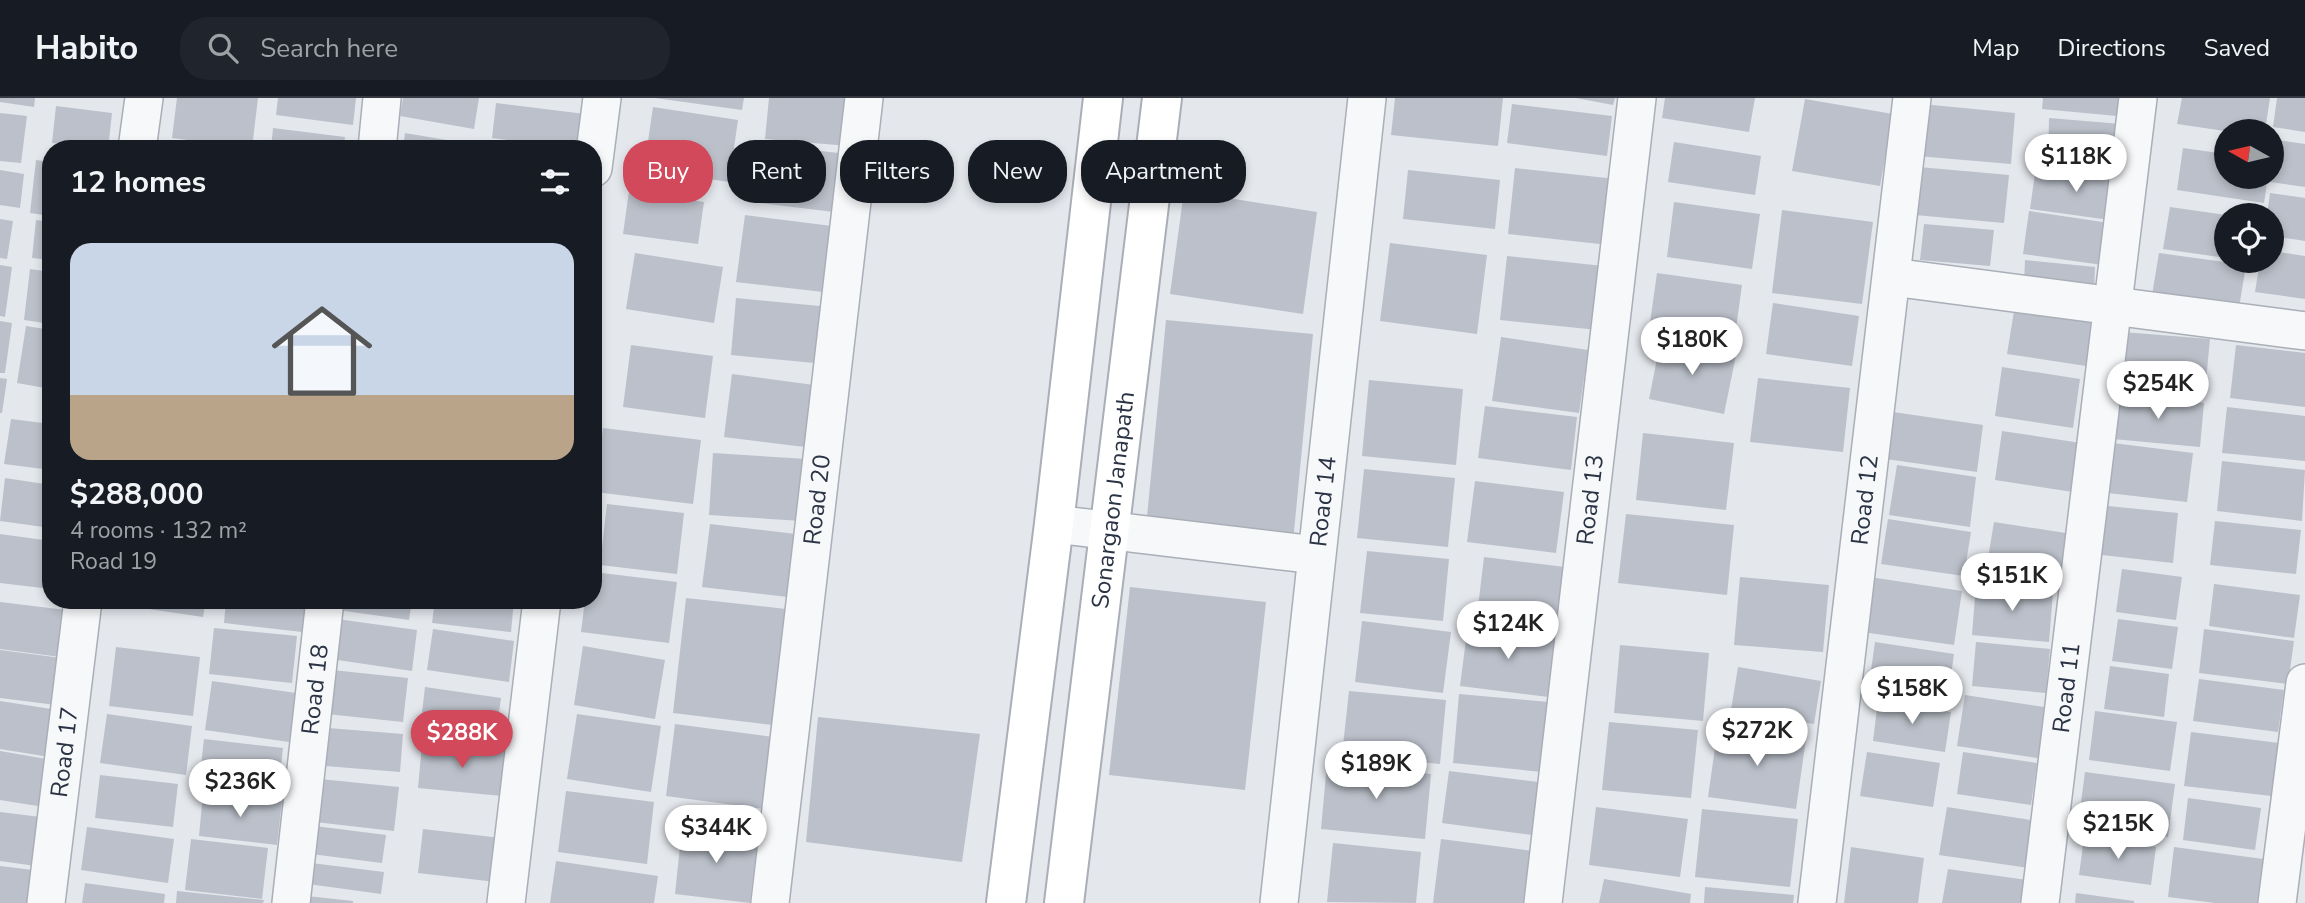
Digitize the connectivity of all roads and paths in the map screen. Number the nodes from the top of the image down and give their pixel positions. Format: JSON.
{"nodes":[{"id":1,"x":144,"y":98,"type":"edge"},
{"id":2,"x":382,"y":98,"type":"edge"},
{"id":3,"x":601,"y":98,"type":"edge"},
{"id":4,"x":863,"y":98,"type":"edge"},
{"id":5,"x":1103,"y":98,"type":"edge"},
{"id":6,"x":1162,"y":98,"type":"edge"},
{"id":7,"x":1367,"y":98,"type":"edge"},
{"id":8,"x":1637,"y":98,"type":"edge"},
{"id":9,"x":1912,"y":98,"type":"edge"},
{"id":10,"x":2138,"y":98,"type":"edge"},
{"id":11,"x":138,"y":140,"type":"edge"},
{"id":12,"x":378,"y":140,"type":"edge"},
{"id":13,"x":596,"y":140,"type":"edge"},
{"id":14,"x":1892,"y":277,"type":"junction"},
{"id":15,"x":2113,"y":306,"type":"junction"},
{"id":16,"x":2305,"y":331,"type":"edge"},
{"id":17,"x":1054,"y":524,"type":"junction"},
{"id":18,"x":1108,"y":530,"type":"junction"},
{"id":19,"x":1317,"y":555,"type":"junction"},
{"id":20,"x":82,"y":609,"type":"edge"},
{"id":21,"x":325,"y":609,"type":"edge"},
{"id":22,"x":541,"y":609,"type":"edge"},
{"id":23,"x":2305,"y":683,"type":"edge"},
{"id":24,"x":46,"y":903,"type":"edge"},
{"id":25,"x":291,"y":903,"type":"edge"},
{"id":26,"x":506,"y":903,"type":"edge"},
{"id":27,"x":770,"y":903,"type":"edge"},
{"id":28,"x":1006,"y":903,"type":"edge"},
{"id":29,"x":1064,"y":903,"type":"edge"},
{"id":30,"x":1279,"y":903,"type":"edge"},
{"id":31,"x":1544,"y":903,"type":"edge"},
{"id":32,"x":1817,"y":903,"type":"edge"},
{"id":33,"x":2040,"y":903,"type":"edge"},
{"id":34,"x":2277,"y":903,"type":"edge"}],
"edges":[{"from":1,"to":11,"type":"street"},
{"from":2,"to":12,"type":"street"},
{"from":3,"to":13,"type":"street"},
{"from":4,"to":27,"type":"street","name":"Road 20"},
{"from":5,"to":17,"type":"main road"},
{"from":6,"to":18,"type":"main road","name":"Sonargaon Janapath"},
{"from":7,"to":19,"type":"street","name":"Road 14"},
{"from":8,"to":31,"type":"street","name":"Road 13"},
{"from":9,"to":14,"type":"street","name":"Road 12"},
{"from":10,"to":15,"type":"street","name":"Road 11"},
{"from":14,"to":15,"type":"street"},
{"from":14,"to":32,"type":"street","name":"Road 12"},
{"from":15,"to":16,"type":"street"},
{"from":15,"to":33,"type":"street","name":"Road 11"},
{"from":17,"to":18,"type":"street"},
{"from":17,"to":28,"type":"main road"},
{"from":18,"to":19,"type":"street"},
{"from":18,"to":29,"type":"main road","name":"Sonargaon Janapath"},
{"from":19,"to":30,"type":"street","name":"Road 14"},
{"from":20,"to":24,"type":"street","name":"Road 17"},
{"from":21,"to":25,"type":"street","name":"Road 18"},
{"from":22,"to":26,"type":"street"},
{"from":23,"to":34,"type":"street"}]}
